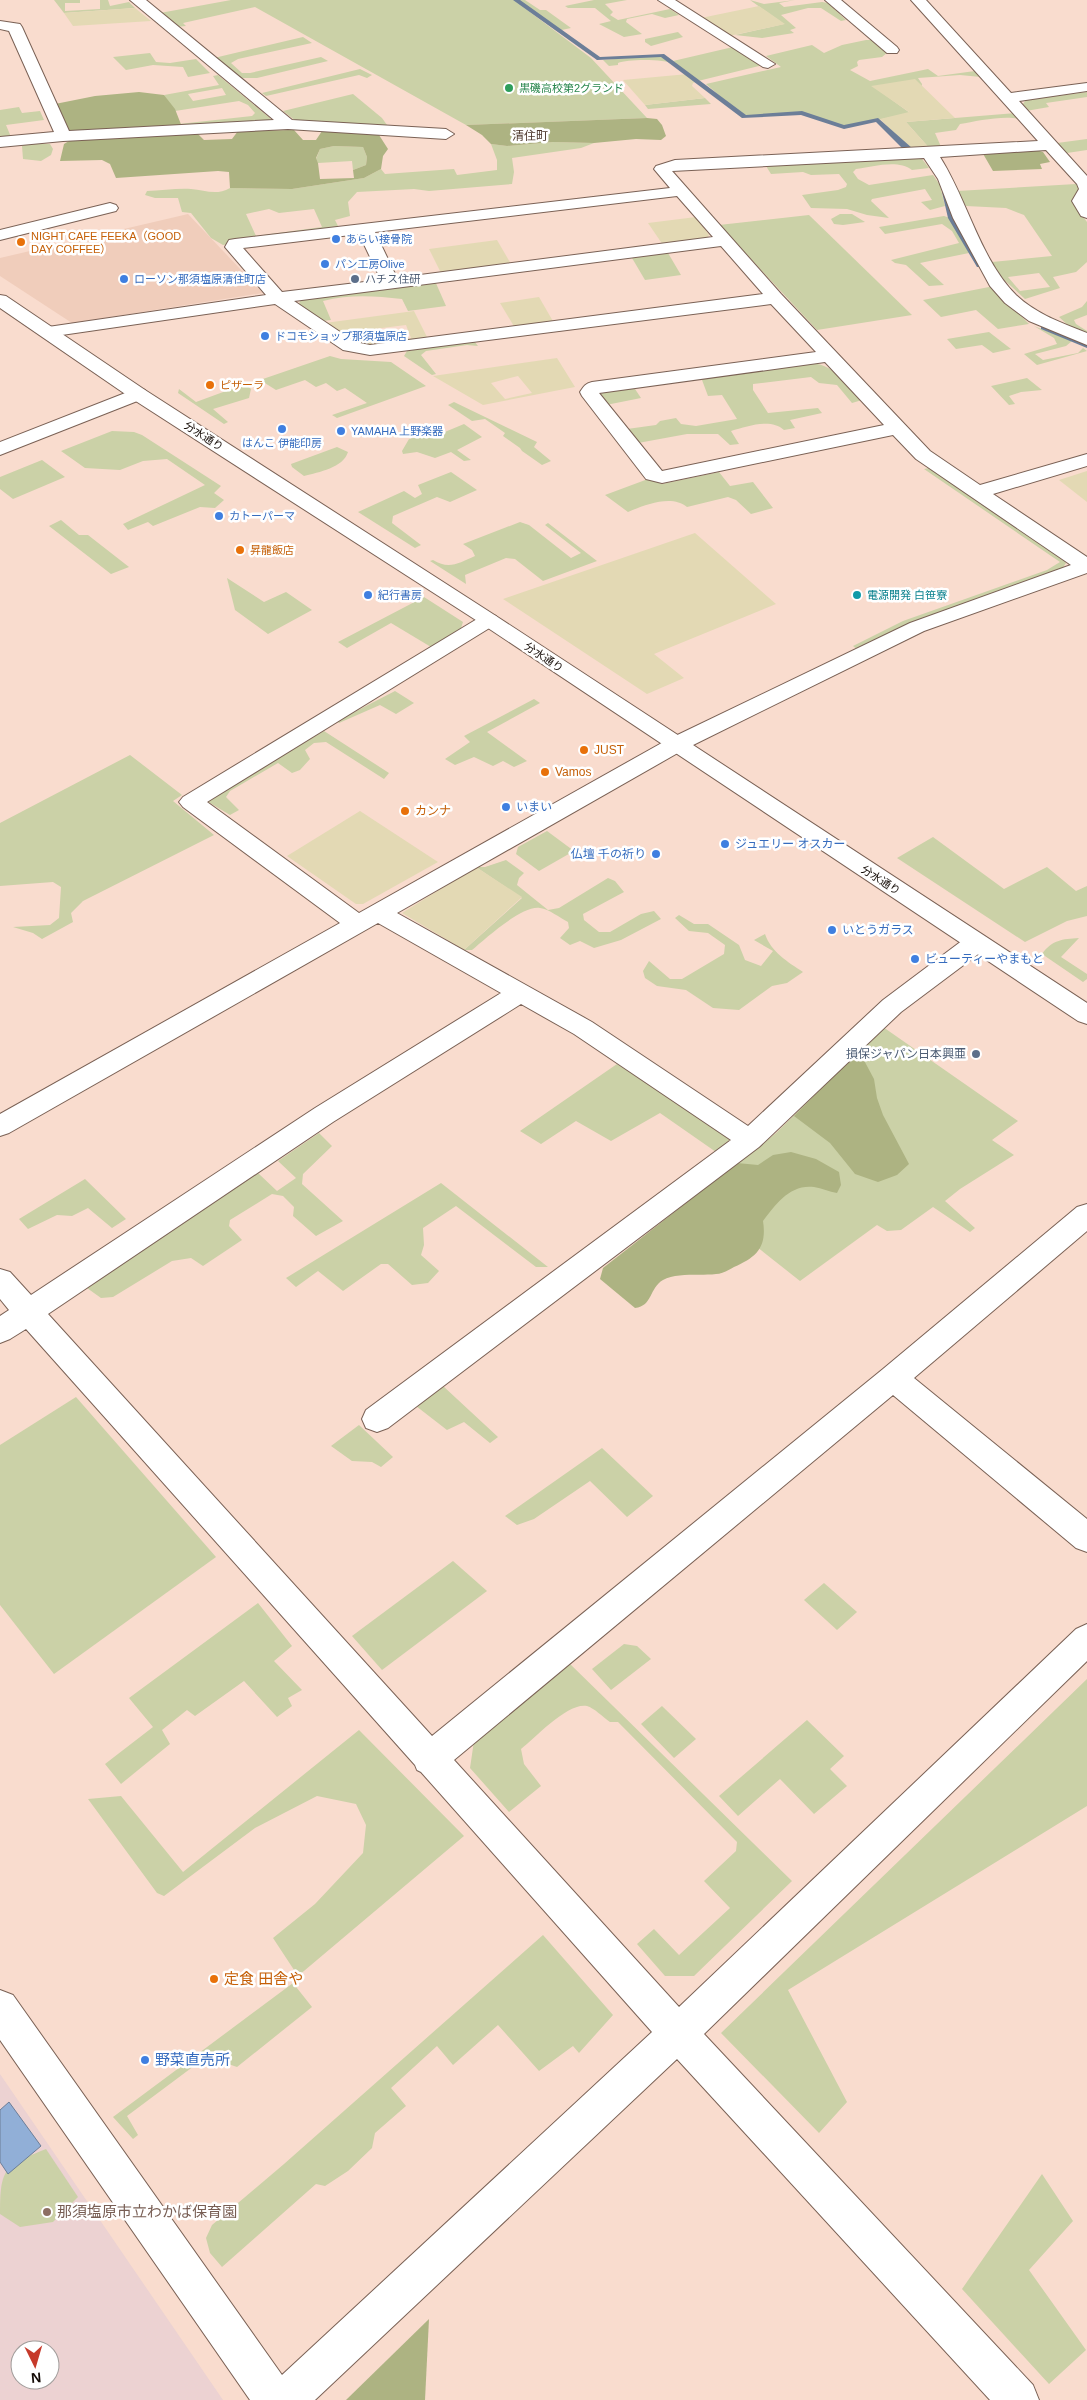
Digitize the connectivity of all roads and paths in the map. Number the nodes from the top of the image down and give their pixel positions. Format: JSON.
{"nodes":[{"id":1,"x":137,"y":0,"type":"edge"},
{"id":2,"x":665,"y":0,"type":"edge"},
{"id":3,"x":832,"y":0,"type":"edge"},
{"id":4,"x":918,"y":0,"type":"edge"},
{"id":5,"x":0,"y":25,"type":"edge"},
{"id":6,"x":892,"y":50,"type":"dead end"},
{"id":7,"x":768,"y":64,"type":"dead end"},
{"id":8,"x":1087,"y":87,"type":"edge"},
{"id":9,"x":1008,"y":98,"type":"junction"},
{"id":10,"x":288,"y":124,"type":"junction"},
{"id":11,"x":446,"y":134,"type":"dead end"},
{"id":12,"x":63,"y":136,"type":"junction"},
{"id":13,"x":0,"y":142,"type":"edge"},
{"id":14,"x":1051,"y":144,"type":"junction"},
{"id":15,"x":929,"y":153,"type":"junction"},
{"id":16,"x":1086,"y":182,"type":"edge"},
{"id":17,"x":681,"y":191,"type":"junction"},
{"id":18,"x":110,"y":208,"type":"dead end"},
{"id":19,"x":1087,"y":213,"type":"edge"},
{"id":20,"x":365,"y":229,"type":"junction"},
{"id":21,"x":0,"y":235,"type":"edge"},
{"id":22,"x":724,"y":241,"type":"junction"},
{"id":23,"x":391,"y":283,"type":"junction"},
{"id":24,"x":278,"y":298,"type":"junction"},
{"id":25,"x":775,"y":298,"type":"junction"},
{"id":26,"x":0,"y":300,"type":"edge"},
{"id":27,"x":48,"y":332,"type":"junction"},
{"id":28,"x":1087,"y":340,"type":"edge"},
{"id":29,"x":830,"y":356,"type":"junction"},
{"id":30,"x":138,"y":394,"type":"junction"},
{"id":31,"x":898,"y":428,"type":"junction"},
{"id":32,"x":0,"y":449,"type":"edge"},
{"id":33,"x":1087,"y":460,"type":"edge"},
{"id":34,"x":978,"y":492,"type":"junction"},
{"id":35,"x":1087,"y":566,"type":"edge"},
{"id":36,"x":489,"y":620,"type":"junction"},
{"id":37,"x":675,"y":745,"type":"junction"},
{"id":38,"x":368,"y":918,"type":"junction"},
{"id":39,"x":976,"y":942,"type":"junction"},
{"id":40,"x":521,"y":992,"type":"junction"},
{"id":41,"x":1087,"y":1015,"type":"edge"},
{"id":42,"x":0,"y":1126,"type":"edge"},
{"id":43,"x":750,"y":1140,"type":"junction"},
{"id":44,"x":1087,"y":1215,"type":"edge"},
{"id":45,"x":0,"y":1280,"type":"edge"},
{"id":46,"x":30,"y":1313,"type":"junction"},
{"id":47,"x":0,"y":1331,"type":"edge"},
{"id":48,"x":893,"y":1378,"type":"junction"},
{"id":49,"x":377,"y":1419,"type":"dead end"},
{"id":50,"x":1087,"y":1538,"type":"edge"},
{"id":51,"x":1087,"y":1638,"type":"edge"},
{"id":52,"x":429,"y":1759,"type":"junction"},
{"id":53,"x":0,"y":2008,"type":"edge"},
{"id":54,"x":678,"y":2033,"type":"junction"},
{"id":55,"x":275,"y":2400,"type":"edge"},
{"id":56,"x":285,"y":2400,"type":"edge"},
{"id":57,"x":1018,"y":2400,"type":"edge"}],
"edges":[{"from":1,"to":10,"type":"street"},
{"from":2,"to":7,"type":"street"},
{"from":3,"to":6,"type":"street"},
{"from":4,"to":9,"type":"street"},
{"from":5,"to":12,"type":"street"},
{"from":8,"to":9,"type":"street"},
{"from":9,"to":14,"type":"street"},
{"from":10,"to":11,"type":"street"},
{"from":10,"to":12,"type":"street"},
{"from":12,"to":13,"type":"street"},
{"from":14,"to":15,"type":"street"},
{"from":14,"to":16,"type":"street"},
{"from":15,"to":17,"type":"street"},
{"from":15,"to":28,"type":"street"},
{"from":16,"to":19,"type":"street"},
{"from":17,"to":20,"type":"street"},
{"from":17,"to":22,"type":"street"},
{"from":18,"to":21,"type":"street"},
{"from":20,"to":23,"type":"street"},
{"from":20,"to":24,"type":"street"},
{"from":22,"to":23,"type":"street"},
{"from":22,"to":25,"type":"street"},
{"from":23,"to":24,"type":"street"},
{"from":24,"to":25,"type":"street"},
{"from":24,"to":27,"type":"street"},
{"from":25,"to":29,"type":"street"},
{"from":26,"to":27,"type":"street","name":"分水通り"},
{"from":27,"to":30,"type":"street","name":"分水通り"},
{"from":29,"to":31,"type":"street"},
{"from":29,"to":31,"type":"street"},
{"from":30,"to":32,"type":"street"},
{"from":30,"to":36,"type":"street","name":"分水通り"},
{"from":31,"to":34,"type":"street"},
{"from":33,"to":34,"type":"street"},
{"from":34,"to":35,"type":"street"},
{"from":35,"to":37,"type":"street"},
{"from":36,"to":37,"type":"street","name":"分水通り"},
{"from":36,"to":38,"type":"street"},
{"from":37,"to":38,"type":"street"},
{"from":37,"to":39,"type":"street","name":"分水通り"},
{"from":38,"to":40,"type":"street"},
{"from":38,"to":42,"type":"street"},
{"from":39,"to":41,"type":"street","name":"分水通り"},
{"from":39,"to":43,"type":"street"},
{"from":40,"to":43,"type":"street"},
{"from":40,"to":46,"type":"street"},
{"from":43,"to":49,"type":"street"},
{"from":44,"to":48,"type":"street"},
{"from":45,"to":46,"type":"street"},
{"from":46,"to":47,"type":"street"},
{"from":46,"to":52,"type":"street"},
{"from":48,"to":50,"type":"street"},
{"from":48,"to":52,"type":"street"},
{"from":51,"to":54,"type":"street"},
{"from":52,"to":54,"type":"street"},
{"from":53,"to":55,"type":"street"},
{"from":54,"to":56,"type":"street"},
{"from":54,"to":57,"type":"street"}]}
